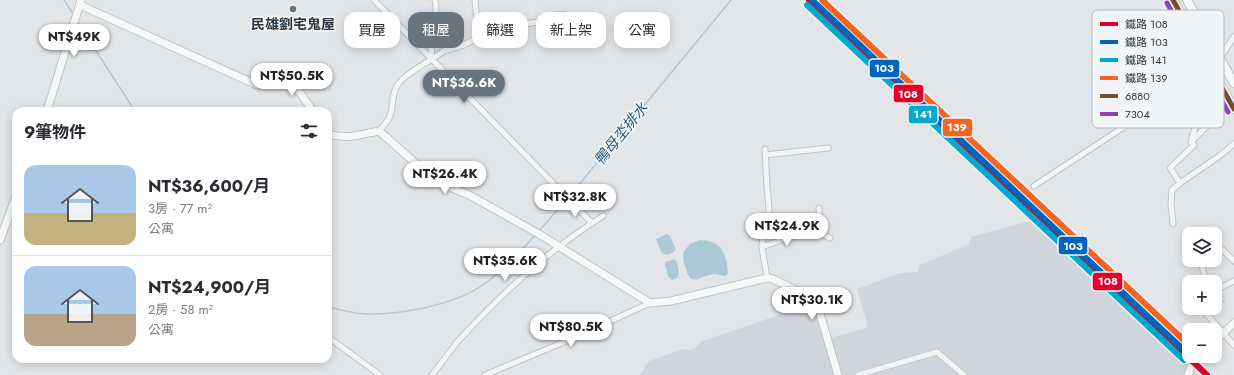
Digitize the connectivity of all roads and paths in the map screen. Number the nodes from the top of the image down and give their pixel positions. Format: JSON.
{"nodes":[{"id":1,"x":374,"y":0,"type":"edge"},
{"id":2,"x":435,"y":0,"type":"edge"},
{"id":3,"x":475,"y":0,"type":"edge"},
{"id":4,"x":1173,"y":0,"type":"edge"},
{"id":5,"x":1187,"y":0,"type":"edge"},
{"id":6,"x":80,"y":3,"type":"edge"},
{"id":7,"x":1179,"y":10,"type":"edge"},
{"id":8,"x":1193,"y":10,"type":"edge"},
{"id":9,"x":476,"y":12,"type":"edge"},
{"id":10,"x":1234,"y":37,"type":"edge"},
{"id":11,"x":472,"y":40,"type":"edge"},
{"id":12,"x":1224,"y":53,"type":"edge"},
{"id":13,"x":432,"y":59,"type":"junction"},
{"id":14,"x":1224,"y":66,"type":"edge"},
{"id":15,"x":1234,"y":84,"type":"edge"},
{"id":16,"x":1224,"y":91,"type":"edge"},
{"id":17,"x":48,"y":107,"type":"edge"},
{"id":18,"x":310,"y":107,"type":"edge"},
{"id":19,"x":1233,"y":107,"type":"edge"},
{"id":20,"x":1123,"y":128,"type":"edge"},
{"id":21,"x":1195,"y":128,"type":"edge"},
{"id":22,"x":1205,"y":128,"type":"edge"},
{"id":23,"x":379,"y":131,"type":"junction"},
{"id":24,"x":332,"y":135,"type":"edge"},
{"id":25,"x":1191,"y":142,"type":"junction"},
{"id":26,"x":1234,"y":144,"type":"edge"},
{"id":27,"x":828,"y":148,"type":"dead end"},
{"id":28,"x":765,"y":149,"type":"dead end"},
{"id":29,"x":765,"y":155,"type":"junction"},
{"id":30,"x":1180,"y":184,"type":"junction"},
{"id":31,"x":1034,"y":186,"type":"dead end"},
{"id":32,"x":12,"y":207,"type":"edge"},
{"id":33,"x":819,"y":208,"type":"dead end"},
{"id":34,"x":603,"y":216,"type":"dead end"},
{"id":35,"x":592,"y":223,"type":"junction"},
{"id":36,"x":1173,"y":224,"type":"dead end"},
{"id":37,"x":816,"y":231,"type":"junction"},
{"id":38,"x":830,"y":238,"type":"dead end"},
{"id":39,"x":0,"y":240,"type":"edge"},
{"id":40,"x":560,"y":247,"type":"junction"},
{"id":41,"x":762,"y":247,"type":"junction"},
{"id":42,"x":1223,"y":250,"type":"dead end"},
{"id":43,"x":1234,"y":261,"type":"edge"},
{"id":44,"x":767,"y":278,"type":"junction"},
{"id":45,"x":1234,"y":281,"type":"edge"},
{"id":46,"x":1222,"y":287,"type":"edge"},
{"id":47,"x":650,"y":303,"type":"junction"},
{"id":48,"x":1207,"y":315,"type":"edge"},
{"id":49,"x":1234,"y":323,"type":"edge"},
{"id":50,"x":1224,"y":334,"type":"junction"},
{"id":51,"x":332,"y":340,"type":"edge"},
{"id":52,"x":1234,"y":345,"type":"edge"},
{"id":53,"x":1193,"y":363,"type":"edge"},
{"id":54,"x":380,"y":375,"type":"edge"},
{"id":55,"x":432,"y":375,"type":"edge"},
{"id":56,"x":485,"y":375,"type":"edge"},
{"id":57,"x":838,"y":375,"type":"edge"},
{"id":58,"x":858,"y":375,"type":"edge"},
{"id":59,"x":964,"y":375,"type":"edge"},
{"id":60,"x":1188,"y":375,"type":"edge"}],
"edges":[{"from":1,"to":13,"type":"street"},
{"from":2,"to":13,"type":"street"},
{"from":3,"to":9,"type":"street"},
{"from":4,"to":7,"type":"main road"},
{"from":5,"to":8,"type":"main road"},
{"from":6,"to":17,"type":"street"},
{"from":6,"to":18,"type":"street"},
{"from":10,"to":12,"type":"street"},
{"from":11,"to":13,"type":"street"},
{"from":13,"to":23,"type":"street"},
{"from":13,"to":35,"type":"street"},
{"from":14,"to":15,"type":"main road"},
{"from":16,"to":19,"type":"main road"},
{"from":20,"to":31,"type":"street"},
{"from":21,"to":25,"type":"street"},
{"from":22,"to":25,"type":"street"},
{"from":23,"to":24,"type":"street"},
{"from":23,"to":40,"type":"street"},
{"from":25,"to":30,"type":"street"},
{"from":26,"to":30,"type":"street"},
{"from":27,"to":29,"type":"street"},
{"from":28,"to":29,"type":"street"},
{"from":29,"to":41,"type":"street"},
{"from":30,"to":36,"type":"street"},
{"from":32,"to":39,"type":"street"},
{"from":33,"to":37,"type":"street"},
{"from":34,"to":35,"type":"street"},
{"from":35,"to":40,"type":"street"},
{"from":37,"to":38,"type":"street"},
{"from":37,"to":41,"type":"street"},
{"from":40,"to":47,"type":"street"},
{"from":40,"to":55,"type":"street"},
{"from":41,"to":44,"type":"street"},
{"from":42,"to":43,"type":"street"},
{"from":44,"to":47,"type":"street"},
{"from":44,"to":57,"type":"street"},
{"from":45,"to":46,"type":"street"},
{"from":47,"to":56,"type":"street"},
{"from":48,"to":50,"type":"street"},
{"from":49,"to":50,"type":"street"},
{"from":50,"to":52,"type":"street"},
{"from":51,"to":54,"type":"street"},
{"from":53,"to":60,"type":"street"},
{"from":58,"to":59,"type":"street"}]}
